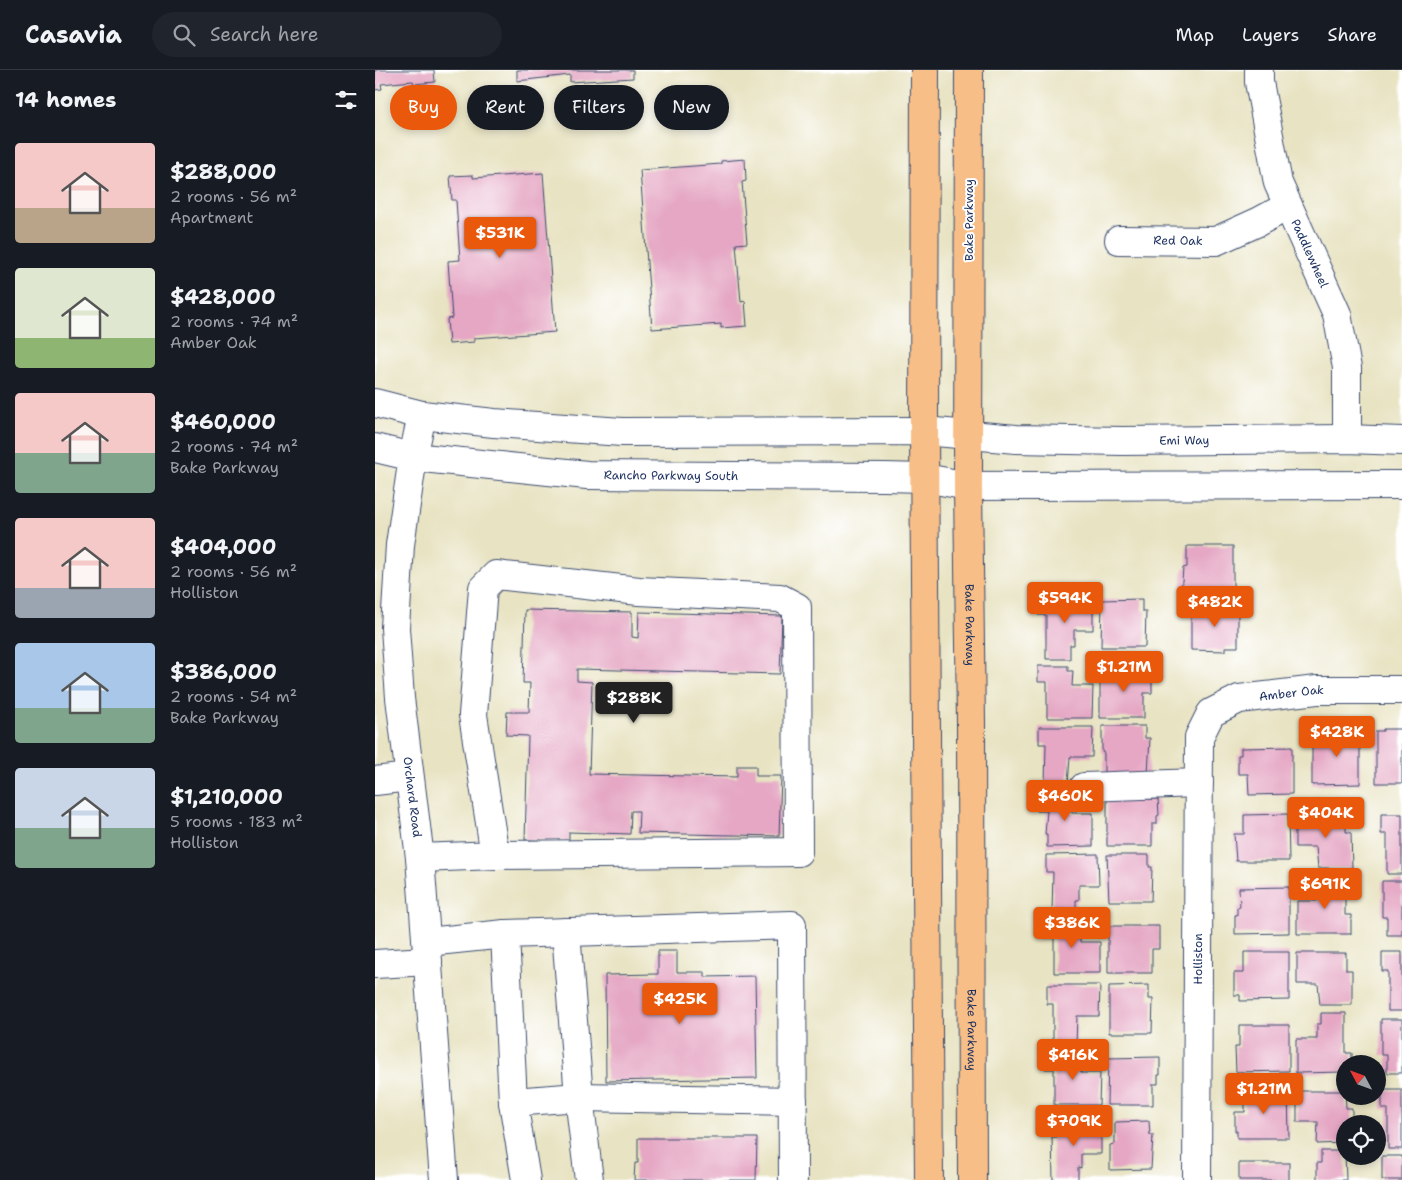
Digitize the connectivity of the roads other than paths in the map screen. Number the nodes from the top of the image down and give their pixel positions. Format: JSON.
{"nodes":[{"id":1,"x":925,"y":70,"type":"edge"},
{"id":2,"x":969,"y":70,"type":"edge"},
{"id":3,"x":1259,"y":70,"type":"edge"},
{"id":4,"x":1288,"y":206,"type":"junction"},
{"id":5,"x":1119,"y":240,"type":"dead end"},
{"id":6,"x":375,"y":404,"type":"edge"},
{"id":7,"x":422,"y":415,"type":"junction"},
{"id":8,"x":924,"y":431,"type":"junction"},
{"id":9,"x":968,"y":434,"type":"junction"},
{"id":10,"x":1347,"y":440,"type":"junction"},
{"id":11,"x":1402,"y":441,"type":"edge"},
{"id":12,"x":375,"y":448,"type":"edge"},
{"id":13,"x":413,"y":457,"type":"junction"},
{"id":14,"x":925,"y":478,"type":"junction"},
{"id":15,"x":1402,"y":485,"type":"edge"},
{"id":16,"x":968,"y":486,"type":"junction"},
{"id":17,"x":1402,"y":690,"type":"edge"},
{"id":18,"x":1199,"y":737,"type":"joint"},
{"id":19,"x":409,"y":777,"type":"junction"},
{"id":20,"x":375,"y":781,"type":"edge"},
{"id":21,"x":1199,"y":784,"type":"junction"},
{"id":22,"x":1084,"y":788,"type":"dead end"},
{"id":23,"x":495,"y":855,"type":"junction"},
{"id":24,"x":420,"y":858,"type":"junction"},
{"id":25,"x":566,"y":932,"type":"junction"},
{"id":26,"x":505,"y":934,"type":"junction"},
{"id":27,"x":427,"y":952,"type":"junction"},
{"id":28,"x":375,"y":964,"type":"edge"},
{"id":29,"x":579,"y":1097,"type":"junction"},
{"id":30,"x":793,"y":1101,"type":"junction"},
{"id":31,"x":513,"y":1102,"type":"junction"},
{"id":32,"x":444,"y":1180,"type":"edge"},
{"id":33,"x":526,"y":1180,"type":"edge"},
{"id":34,"x":589,"y":1180,"type":"edge"},
{"id":35,"x":793,"y":1180,"type":"edge"},
{"id":36,"x":929,"y":1180,"type":"edge"},
{"id":37,"x":972,"y":1180,"type":"edge"},
{"id":38,"x":1197,"y":1180,"type":"edge"}],
"edges":[{"from":1,"to":8,"type":"main road"},
{"from":2,"to":9,"type":"main road","name":"Bake Parkway"},
{"from":3,"to":4,"type":"street","name":"Paddlewheel"},
{"from":4,"to":5,"type":"street","name":"Red Oak"},
{"from":4,"to":10,"type":"street","name":"Paddlewheel"},
{"from":6,"to":7,"type":"street"},
{"from":7,"to":8,"type":"street"},
{"from":7,"to":13,"type":"street","name":"Orchard Road"},
{"from":8,"to":9,"type":"street"},
{"from":8,"to":14,"type":"main road"},
{"from":9,"to":10,"type":"street","name":"Emi Way"},
{"from":9,"to":16,"type":"main road","name":"Bake Parkway"},
{"from":10,"to":11,"type":"street","name":"Emi Way"},
{"from":12,"to":13,"type":"street","name":"Rancho Parkway South"},
{"from":13,"to":14,"type":"street","name":"Rancho Parkway South"},
{"from":13,"to":19,"type":"street","name":"Orchard Road"},
{"from":14,"to":16,"type":"street","name":"Rancho Parkway South"},
{"from":14,"to":36,"type":"main road"},
{"from":15,"to":16,"type":"street"},
{"from":16,"to":37,"type":"main road","name":"Bake Parkway"},
{"from":17,"to":18,"type":"street","name":"Amber Oak"},
{"from":18,"to":21,"type":"street","name":"Holliston"},
{"from":19,"to":20,"type":"street"},
{"from":19,"to":24,"type":"street","name":"Orchard Road"},
{"from":21,"to":22,"type":"street"},
{"from":21,"to":38,"type":"street","name":"Holliston"},
{"from":23,"to":23,"type":"street"},
{"from":23,"to":24,"type":"street"},
{"from":24,"to":27,"type":"street","name":"Orchard Road"},
{"from":25,"to":26,"type":"street"},
{"from":25,"to":29,"type":"street"},
{"from":25,"to":30,"type":"street"},
{"from":26,"to":27,"type":"street"},
{"from":26,"to":31,"type":"street"},
{"from":27,"to":28,"type":"street"},
{"from":27,"to":32,"type":"street","name":"Orchard Road"},
{"from":29,"to":30,"type":"street"},
{"from":29,"to":31,"type":"street"},
{"from":29,"to":34,"type":"street"},
{"from":30,"to":35,"type":"street"},
{"from":31,"to":33,"type":"street"}]}
